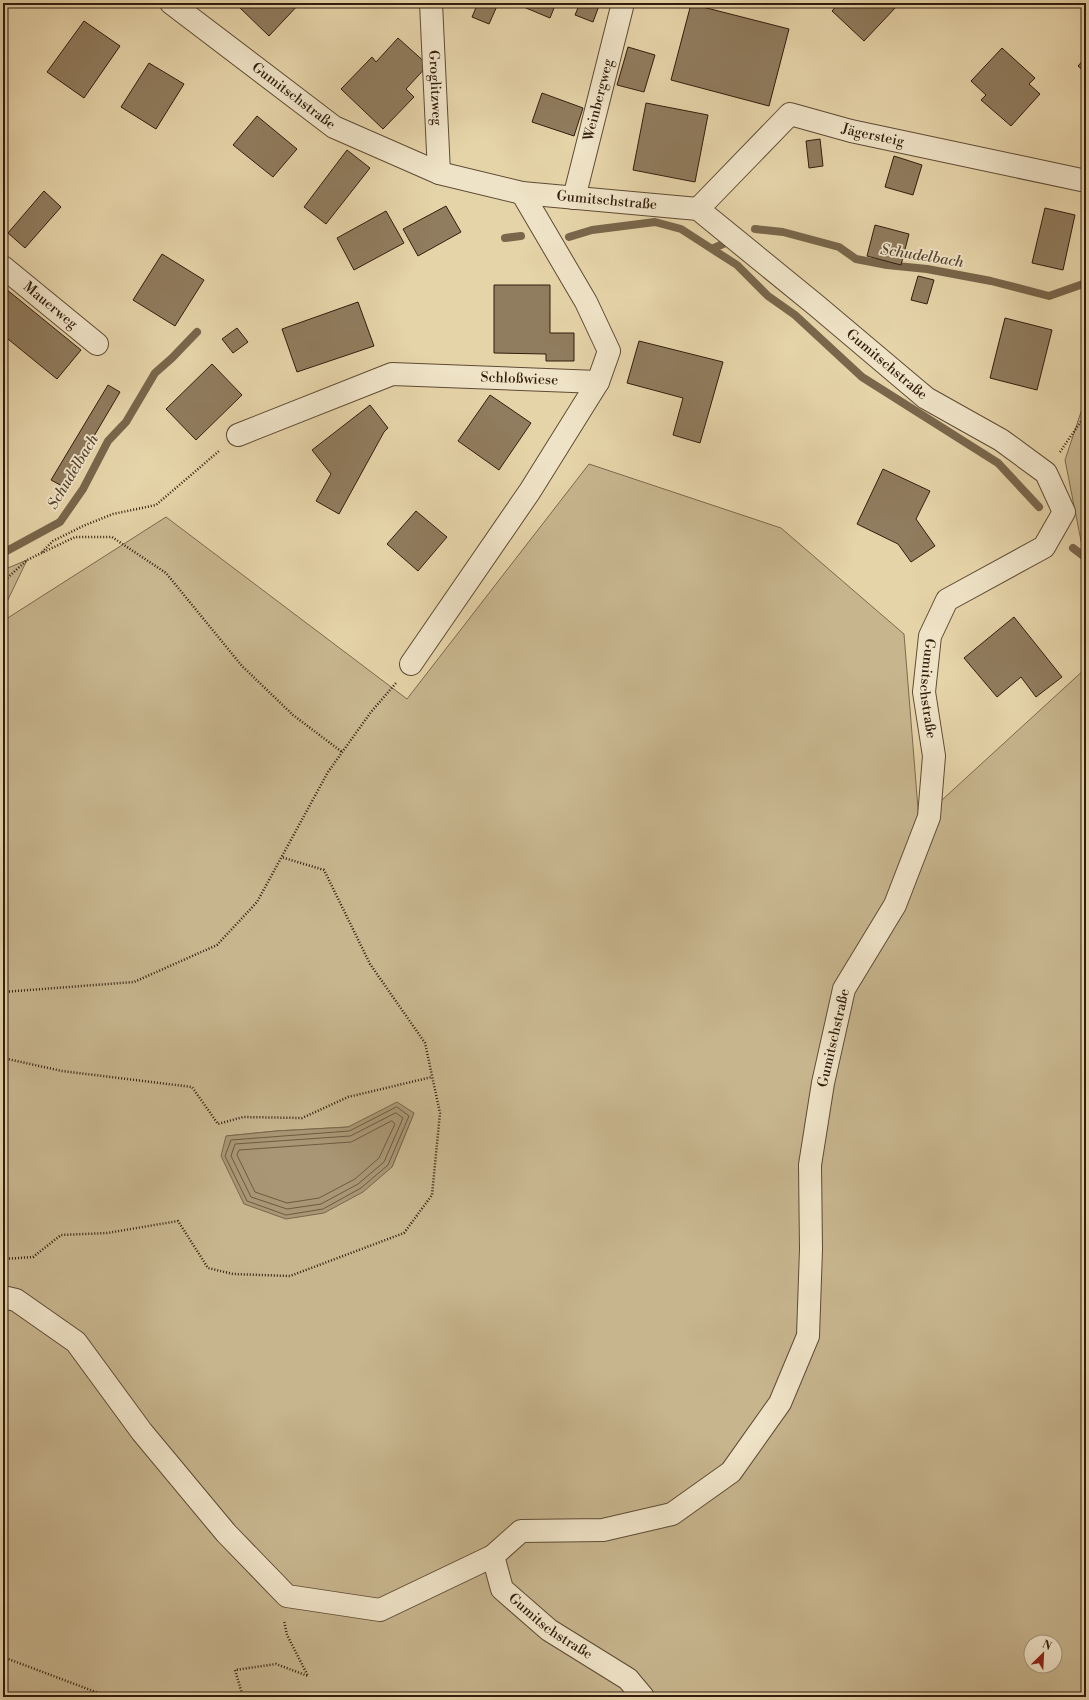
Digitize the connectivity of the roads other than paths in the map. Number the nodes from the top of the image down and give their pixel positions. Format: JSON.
{"nodes":[{"id":1,"x":171,"y":3,"type":"edge"},
{"id":2,"x":431,"y":3,"type":"edge"},
{"id":3,"x":623,"y":3,"type":"edge"},
{"id":4,"x":439,"y":173,"type":"junction"},
{"id":5,"x":1086,"y":181,"type":"edge"},
{"id":6,"x":522,"y":193,"type":"junction"},
{"id":7,"x":574,"y":198,"type":"junction"},
{"id":8,"x":698,"y":209,"type":"junction"},
{"id":9,"x":3,"y":267,"type":"edge"},
{"id":10,"x":97,"y":344,"type":"dead end"},
{"id":11,"x":598,"y":382,"type":"junction"},
{"id":12,"x":238,"y":435,"type":"road end"},
{"id":13,"x":412,"y":664,"type":"road end"},
{"id":14,"x":3,"y":1297,"type":"edge"},
{"id":15,"x":493,"y":1556,"type":"junction"},
{"id":16,"x":644,"y":1697,"type":"edge"}],
"edges":[{"from":1,"to":4,"type":"street","name":"Gumitschstraße"},
{"from":2,"to":4,"type":"street","name":"Groglitzweg"},
{"from":3,"to":7,"type":"street","name":"Weinbergweg"},
{"from":4,"to":6,"type":"street","name":"Gumitschstraße"},
{"from":5,"to":8,"type":"street","name":"Jägersteig"},
{"from":6,"to":7,"type":"street","name":"Gumitschstraße"},
{"from":6,"to":11,"type":"street"},
{"from":7,"to":8,"type":"street","name":"Gumitschstraße"},
{"from":8,"to":15,"type":"street","name":"Gumitschstraße"},
{"from":9,"to":10,"type":"street","name":"Mauerweg"},
{"from":11,"to":12,"type":"street","name":"Schloßwiese"},
{"from":11,"to":13,"type":"street"},
{"from":14,"to":15,"type":"street"},
{"from":15,"to":16,"type":"street","name":"Gumitschstraße"}]}
